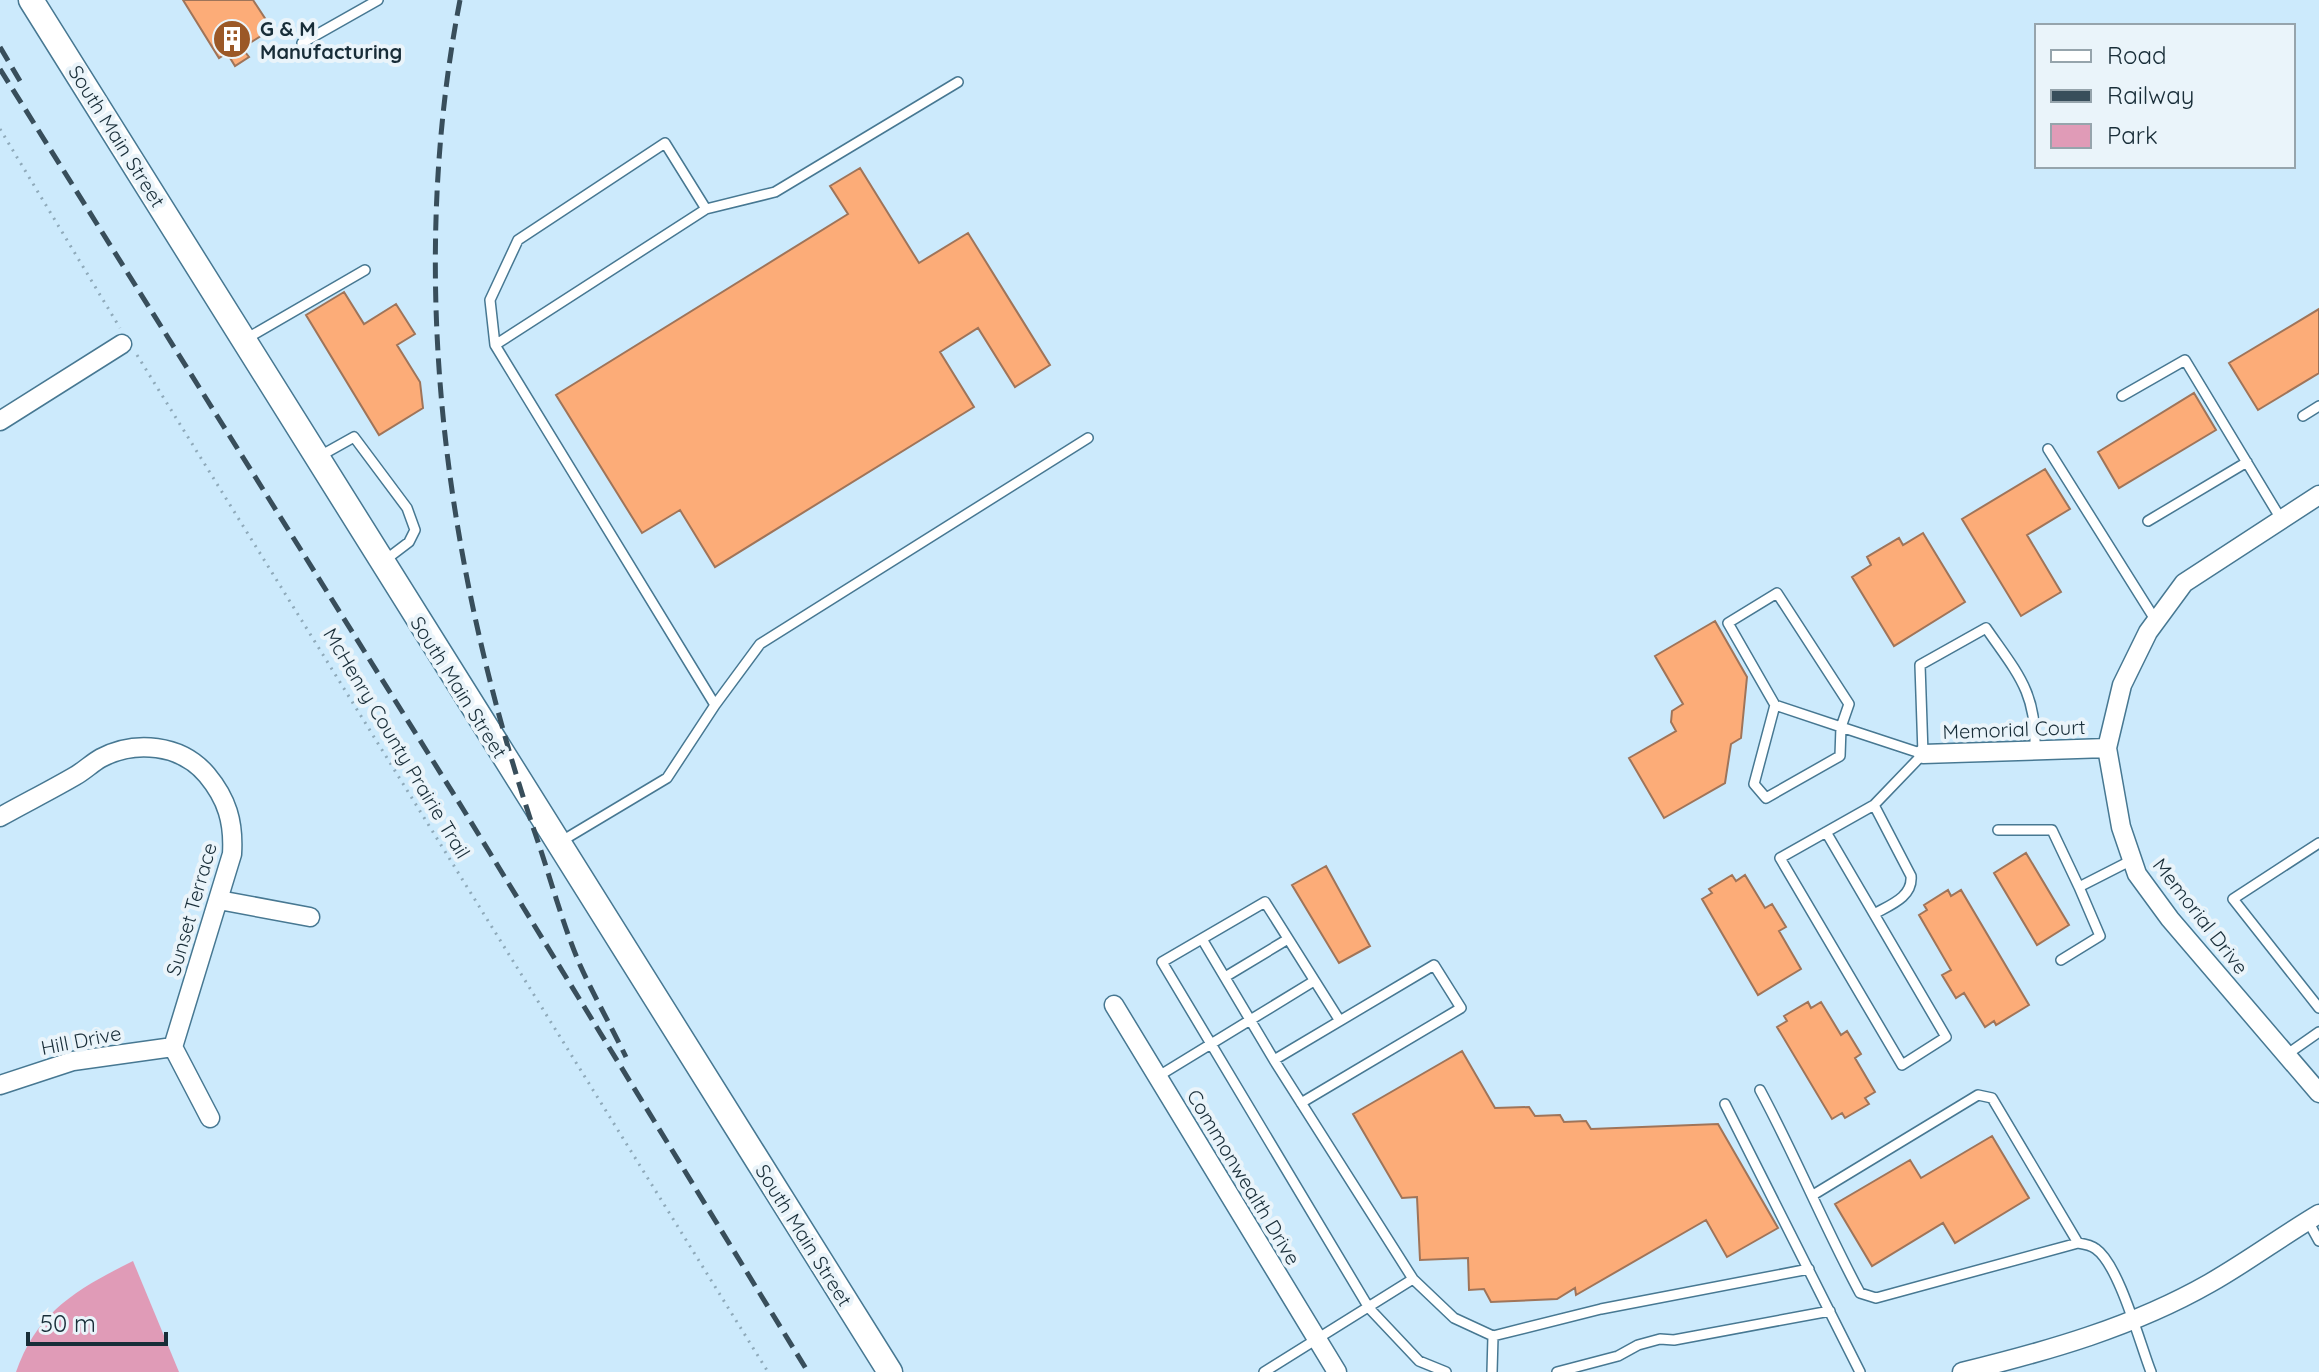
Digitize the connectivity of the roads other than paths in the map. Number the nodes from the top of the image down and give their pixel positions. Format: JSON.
{"nodes":[{"id":1,"x":31,"y":0,"type":"edge"},
{"id":2,"x":378,"y":0,"type":"edge"},
{"id":3,"x":302,"y":43,"type":"dead end"},
{"id":4,"x":958,"y":82,"type":"dead end"},
{"id":5,"x":706,"y":209,"type":"junction"},
{"id":6,"x":365,"y":270,"type":"dead end"},
{"id":7,"x":244,"y":340,"type":"junction"},
{"id":8,"x":128,"y":345,"type":"road end"},
{"id":9,"x":495,"y":345,"type":"junction"},
{"id":10,"x":2122,"y":396,"type":"dead end"},
{"id":11,"x":2319,"y":406,"type":"edge"},
{"id":12,"x":2303,"y":416,"type":"dead end"},
{"id":13,"x":0,"y":421,"type":"edge"},
{"id":14,"x":1088,"y":438,"type":"dead end"},
{"id":15,"x":2048,"y":449,"type":"dead end"},
{"id":16,"x":317,"y":458,"type":"junction"},
{"id":17,"x":2247,"y":462,"type":"junction"},
{"id":18,"x":2319,"y":495,"type":"edge"},
{"id":19,"x":2281,"y":519,"type":"junction"},
{"id":20,"x":2148,"y":521,"type":"dead end"},
{"id":21,"x":382,"y":563,"type":"junction"},
{"id":22,"x":2156,"y":621,"type":"junction"},
{"id":23,"x":715,"y":705,"type":"junction"},
{"id":24,"x":1775,"y":705,"type":"junction"},
{"id":25,"x":1841,"y":727,"type":"junction"},
{"id":26,"x":2107,"y":748,"type":"junction"},
{"id":27,"x":2035,"y":750,"type":"junction"},
{"id":28,"x":1923,"y":754,"type":"junction"},
{"id":29,"x":1874,"y":805,"type":"junction"},
{"id":30,"x":0,"y":817,"type":"edge"},
{"id":31,"x":1998,"y":830,"type":"dead end"},
{"id":32,"x":1826,"y":832,"type":"junction"},
{"id":33,"x":2319,"y":843,"type":"edge"},
{"id":34,"x":557,"y":844,"type":"junction"},
{"id":35,"x":2132,"y":860,"type":"junction"},
{"id":36,"x":2079,"y":887,"type":"junction"},
{"id":37,"x":219,"y":900,"type":"junction"},
{"id":38,"x":1874,"y":914,"type":"junction"},
{"id":39,"x":310,"y":917,"type":"dead end"},
{"id":40,"x":1202,"y":939,"type":"junction"},
{"id":41,"x":1288,"y":939,"type":"junction"},
{"id":42,"x":2061,"y":960,"type":"dead end"},
{"id":43,"x":1225,"y":977,"type":"junction"},
{"id":44,"x":1314,"y":981,"type":"junction"},
{"id":45,"x":1114,"y":1005,"type":"dead end"},
{"id":46,"x":2319,"y":1008,"type":"edge"},
{"id":47,"x":1250,"y":1019,"type":"junction"},
{"id":48,"x":1340,"y":1021,"type":"junction"},
{"id":49,"x":2319,"y":1032,"type":"edge"},
{"id":50,"x":1210,"y":1044,"type":"junction"},
{"id":51,"x":173,"y":1047,"type":"junction"},
{"id":52,"x":2286,"y":1055,"type":"junction"},
{"id":53,"x":1274,"y":1060,"type":"junction"},
{"id":54,"x":1157,"y":1077,"type":"junction"},
{"id":55,"x":0,"y":1085,"type":"edge"},
{"id":56,"x":1760,"y":1090,"type":"dead end"},
{"id":57,"x":2319,"y":1093,"type":"edge"},
{"id":58,"x":1301,"y":1103,"type":"junction"},
{"id":59,"x":1725,"y":1104,"type":"dead end"},
{"id":60,"x":210,"y":1118,"type":"dead end"},
{"id":61,"x":1813,"y":1195,"type":"junction"},
{"id":62,"x":2313,"y":1218,"type":"edge"},
{"id":63,"x":2319,"y":1241,"type":"edge"},
{"id":64,"x":2078,"y":1243,"type":"junction"},
{"id":65,"x":1809,"y":1269,"type":"junction"},
{"id":66,"x":1413,"y":1279,"type":"junction"},
{"id":67,"x":1369,"y":1308,"type":"junction"},
{"id":68,"x":1830,"y":1311,"type":"junction"},
{"id":69,"x":2132,"y":1322,"type":"junction"},
{"id":70,"x":1493,"y":1336,"type":"junction"},
{"id":71,"x":1317,"y":1341,"type":"junction"},
{"id":72,"x":890,"y":1372,"type":"edge"},
{"id":73,"x":1264,"y":1372,"type":"edge"},
{"id":74,"x":1337,"y":1372,"type":"edge"},
{"id":75,"x":1446,"y":1372,"type":"edge"},
{"id":76,"x":1492,"y":1372,"type":"edge"},
{"id":77,"x":1557,"y":1372,"type":"edge"},
{"id":78,"x":1860,"y":1372,"type":"edge"},
{"id":79,"x":1962,"y":1372,"type":"edge"},
{"id":80,"x":2151,"y":1372,"type":"edge"}],
"edges":[{"from":1,"to":7,"type":"street","name":"South Main Street"},
{"from":2,"to":3,"type":"lane"},
{"from":4,"to":5,"type":"lane"},
{"from":5,"to":9,"type":"lane"},
{"from":5,"to":9,"type":"lane"},
{"from":6,"to":7,"type":"lane"},
{"from":7,"to":16,"type":"street","name":"South Main Street"},
{"from":8,"to":13,"type":"street"},
{"from":9,"to":23,"type":"lane"},
{"from":10,"to":17,"type":"lane"},
{"from":11,"to":12,"type":"lane"},
{"from":14,"to":23,"type":"lane"},
{"from":15,"to":22,"type":"lane"},
{"from":16,"to":21,"type":"street","name":"South Main Street"},
{"from":16,"to":21,"type":"lane"},
{"from":17,"to":19,"type":"lane"},
{"from":17,"to":20,"type":"lane"},
{"from":18,"to":19,"type":"street","name":"Memorial Drive"},
{"from":19,"to":22,"type":"street","name":"Memorial Drive"},
{"from":21,"to":34,"type":"street","name":"South Main Street"},
{"from":22,"to":26,"type":"street","name":"Memorial Drive"},
{"from":23,"to":34,"type":"lane"},
{"from":24,"to":25,"type":"lane"},
{"from":24,"to":25,"type":"lane"},
{"from":24,"to":25,"type":"lane"},
{"from":25,"to":28,"type":"lane"},
{"from":26,"to":27,"type":"street","name":"Memorial Court"},
{"from":26,"to":35,"type":"street","name":"Memorial Drive"},
{"from":27,"to":28,"type":"street","name":"Memorial Court"},
{"from":27,"to":28,"type":"lane"},
{"from":28,"to":29,"type":"lane"},
{"from":29,"to":32,"type":"lane"},
{"from":29,"to":38,"type":"lane"},
{"from":30,"to":37,"type":"street","name":"Sunset Terrace"},
{"from":31,"to":36,"type":"lane"},
{"from":32,"to":38,"type":"lane"},
{"from":32,"to":38,"type":"lane"},
{"from":33,"to":46,"type":"lane"},
{"from":34,"to":72,"type":"street","name":"South Main Street"},
{"from":35,"to":36,"type":"lane"},
{"from":35,"to":52,"type":"street","name":"Memorial Drive"},
{"from":36,"to":42,"type":"lane"},
{"from":37,"to":39,"type":"street"},
{"from":37,"to":51,"type":"street","name":"Sunset Terrace"},
{"from":40,"to":41,"type":"lane"},
{"from":40,"to":43,"type":"lane"},
{"from":40,"to":50,"type":"lane"},
{"from":41,"to":43,"type":"lane"},
{"from":41,"to":44,"type":"lane"},
{"from":43,"to":47,"type":"lane"},
{"from":44,"to":47,"type":"lane"},
{"from":44,"to":48,"type":"lane"},
{"from":45,"to":54,"type":"street","name":"Commonwealth Drive"},
{"from":47,"to":50,"type":"lane"},
{"from":47,"to":53,"type":"lane"},
{"from":48,"to":53,"type":"lane"},
{"from":48,"to":58,"type":"lane"},
{"from":49,"to":52,"type":"lane"},
{"from":50,"to":54,"type":"lane"},
{"from":50,"to":67,"type":"lane"},
{"from":51,"to":55,"type":"street","name":"Hill Drive"},
{"from":51,"to":60,"type":"street"},
{"from":52,"to":57,"type":"street","name":"Memorial Drive"},
{"from":53,"to":58,"type":"lane"},
{"from":54,"to":71,"type":"street","name":"Commonwealth Drive"},
{"from":56,"to":61,"type":"lane"},
{"from":58,"to":66,"type":"lane"},
{"from":59,"to":65,"type":"lane"},
{"from":61,"to":64,"type":"lane"},
{"from":61,"to":64,"type":"lane"},
{"from":62,"to":63,"type":"lane"},
{"from":62,"to":69,"type":"street"},
{"from":64,"to":69,"type":"lane"},
{"from":65,"to":68,"type":"lane"},
{"from":65,"to":70,"type":"lane"},
{"from":66,"to":67,"type":"lane"},
{"from":66,"to":70,"type":"lane"},
{"from":67,"to":71,"type":"lane"},
{"from":67,"to":75,"type":"lane"},
{"from":68,"to":77,"type":"lane"},
{"from":68,"to":78,"type":"lane"},
{"from":69,"to":79,"type":"street"},
{"from":69,"to":80,"type":"lane"},
{"from":70,"to":76,"type":"lane"},
{"from":71,"to":73,"type":"lane"},
{"from":71,"to":74,"type":"street","name":"Commonwealth Drive"}]}
